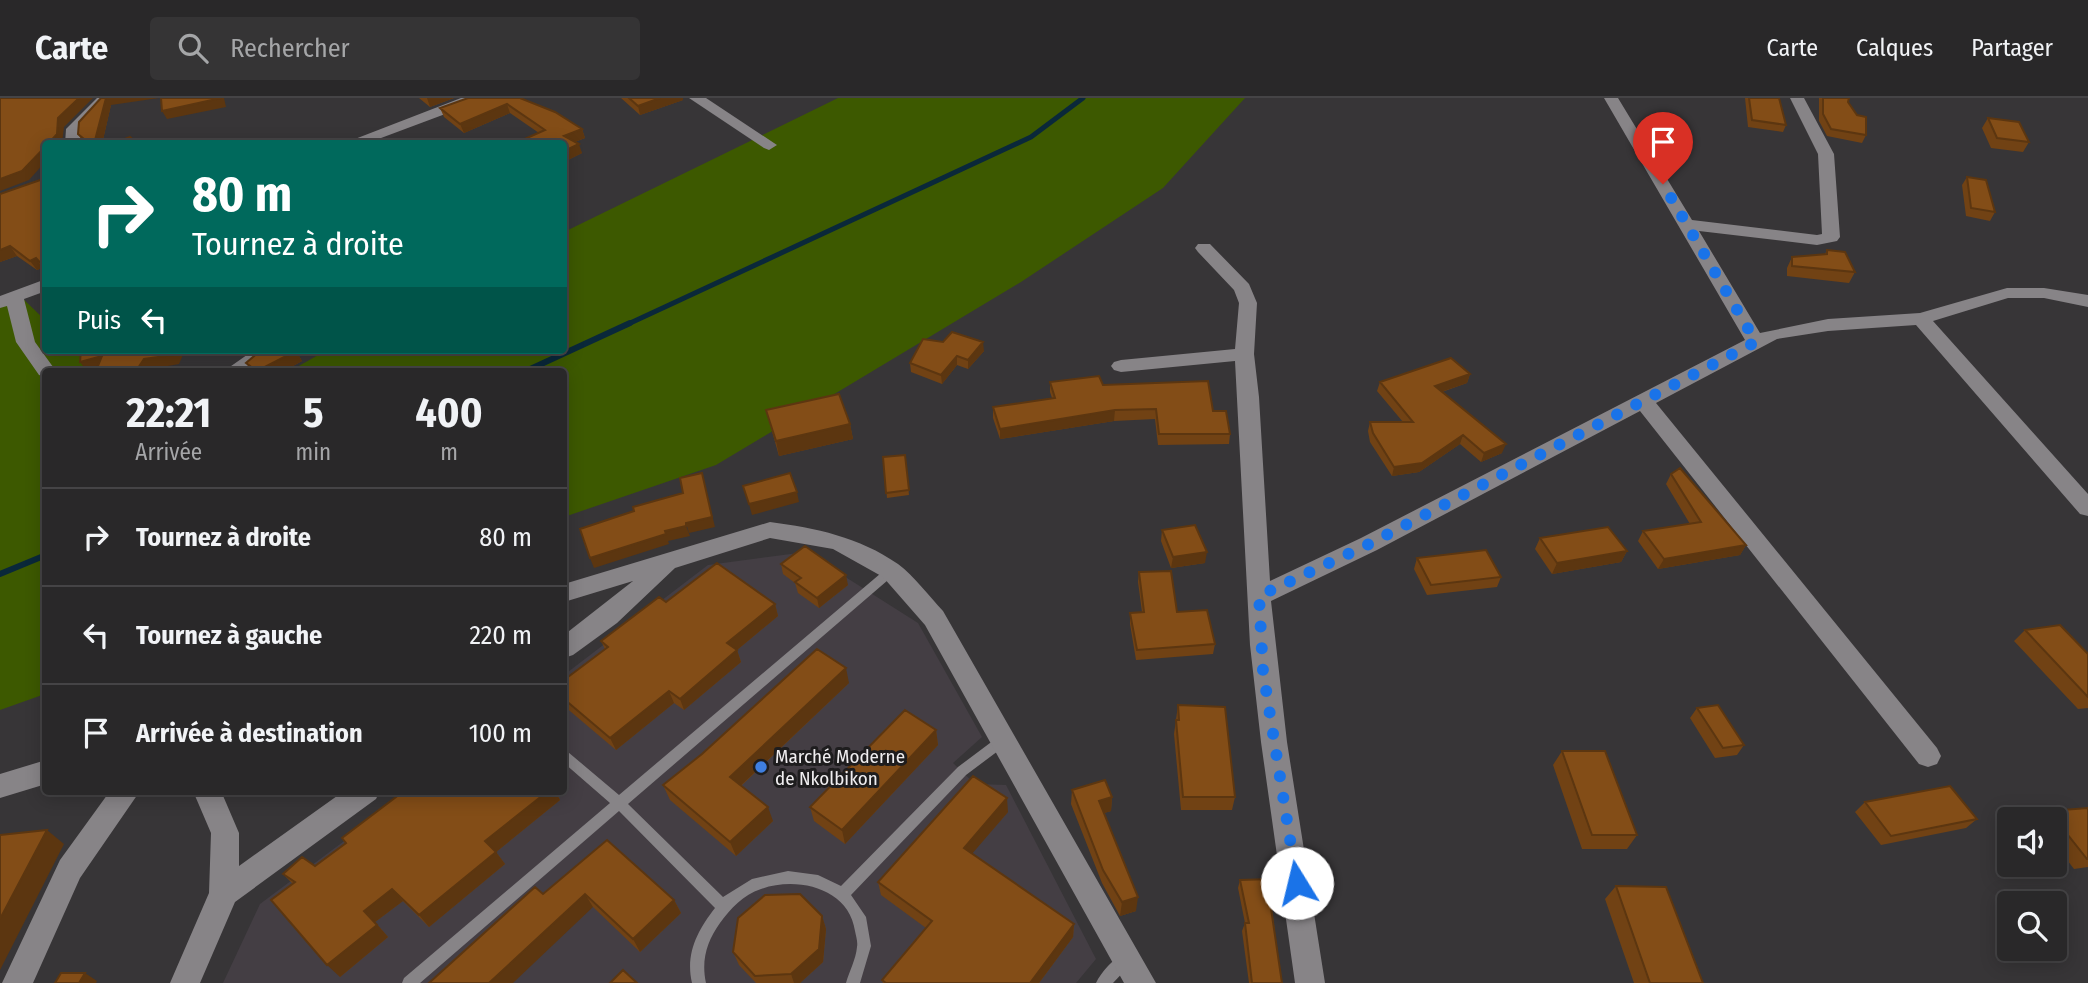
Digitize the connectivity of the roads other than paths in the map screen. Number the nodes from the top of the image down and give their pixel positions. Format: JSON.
{"nodes":[{"id":1,"x":105,"y":98,"type":"edge"},
{"id":2,"x":475,"y":98,"type":"edge"},
{"id":3,"x":696,"y":98,"type":"edge"},
{"id":4,"x":1611,"y":98,"type":"edge"},
{"id":5,"x":1797,"y":98,"type":"edge"},
{"id":6,"x":455,"y":102,"type":"edge"},
{"id":7,"x":73,"y":140,"type":"edge"},
{"id":8,"x":359,"y":140,"type":"edge"},
{"id":9,"x":769,"y":145,"type":"dead end"},
{"id":10,"x":1688,"y":225,"type":"junction"},
{"id":11,"x":1204,"y":248,"type":"dead end"},
{"id":12,"x":42,"y":286,"type":"edge"},
{"id":13,"x":7,"y":299,"type":"edge"},
{"id":14,"x":2088,"y":302,"type":"edge"},
{"id":15,"x":1921,"y":319,"type":"junction"},
{"id":16,"x":1756,"y":342,"type":"junction"},
{"id":17,"x":261,"y":354,"type":"edge"},
{"id":18,"x":1244,"y":354,"type":"junction"},
{"id":19,"x":1121,"y":366,"type":"dead end"},
{"id":20,"x":44,"y":368,"type":"edge"},
{"id":21,"x":243,"y":368,"type":"edge"},
{"id":22,"x":1644,"y":402,"type":"junction"},
{"id":23,"x":2088,"y":508,"type":"edge"},
{"id":24,"x":673,"y":560,"type":"junction"},
{"id":25,"x":891,"y":571,"type":"junction"},
{"id":26,"x":567,"y":592,"type":"edge"},
{"id":27,"x":1259,"y":596,"type":"junction"},
{"id":28,"x":607,"y":616,"type":"junction"},
{"id":29,"x":567,"y":625,"type":"edge"},
{"id":30,"x":567,"y":646,"type":"edge"},
{"id":31,"x":1003,"y":740,"type":"junction"},
{"id":32,"x":1928,"y":756,"type":"dead end"},
{"id":33,"x":567,"y":759,"type":"edge"},
{"id":34,"x":42,"y":773,"type":"edge"},
{"id":35,"x":0,"y":786,"type":"edge"},
{"id":36,"x":123,"y":795,"type":"edge"},
{"id":37,"x":209,"y":795,"type":"edge"},
{"id":38,"x":360,"y":795,"type":"edge"},
{"id":39,"x":619,"y":803,"type":"junction"},
{"id":40,"x":224,"y":893,"type":"junction"},
{"id":41,"x":843,"y":894,"type":"junction"},
{"id":42,"x":723,"y":906,"type":"junction"},
{"id":43,"x":1127,"y":958,"type":"junction"},
{"id":44,"x":17,"y":983,"type":"edge"},
{"id":45,"x":185,"y":983,"type":"edge"},
{"id":46,"x":408,"y":983,"type":"edge"},
{"id":47,"x":699,"y":983,"type":"edge"},
{"id":48,"x":853,"y":983,"type":"edge"},
{"id":49,"x":1103,"y":983,"type":"edge"},
{"id":50,"x":1141,"y":983,"type":"edge"},
{"id":51,"x":1310,"y":983,"type":"edge"}],
"edges":[{"from":1,"to":7,"type":"street"},
{"from":2,"to":6,"type":"street"},
{"from":3,"to":9,"type":"street"},
{"from":4,"to":10,"type":"street"},
{"from":5,"to":10,"type":"street"},
{"from":6,"to":8,"type":"street"},
{"from":10,"to":16,"type":"street"},
{"from":11,"to":18,"type":"street"},
{"from":12,"to":13,"type":"street"},
{"from":13,"to":20,"type":"street"},
{"from":14,"to":15,"type":"street"},
{"from":15,"to":16,"type":"street"},
{"from":15,"to":23,"type":"street"},
{"from":16,"to":22,"type":"street"},
{"from":17,"to":21,"type":"street"},
{"from":18,"to":19,"type":"street"},
{"from":18,"to":27,"type":"street"},
{"from":22,"to":27,"type":"street"},
{"from":22,"to":32,"type":"street"},
{"from":24,"to":25,"type":"street"},
{"from":24,"to":26,"type":"street"},
{"from":24,"to":28,"type":"street"},
{"from":25,"to":31,"type":"street"},
{"from":25,"to":39,"type":"lane"},
{"from":27,"to":51,"type":"street"},
{"from":28,"to":29,"type":"street"},
{"from":28,"to":30,"type":"street"},
{"from":31,"to":41,"type":"lane"},
{"from":31,"to":43,"type":"street"},
{"from":33,"to":39,"type":"lane"},
{"from":34,"to":35,"type":"street"},
{"from":36,"to":44,"type":"street"},
{"from":37,"to":40,"type":"street"},
{"from":38,"to":40,"type":"street"},
{"from":39,"to":42,"type":"lane"},
{"from":39,"to":46,"type":"lane"},
{"from":40,"to":45,"type":"street"},
{"from":41,"to":42,"type":"lane"},
{"from":41,"to":48,"type":"lane"},
{"from":42,"to":47,"type":"lane"},
{"from":43,"to":49,"type":"lane"},
{"from":43,"to":50,"type":"street"}]}
